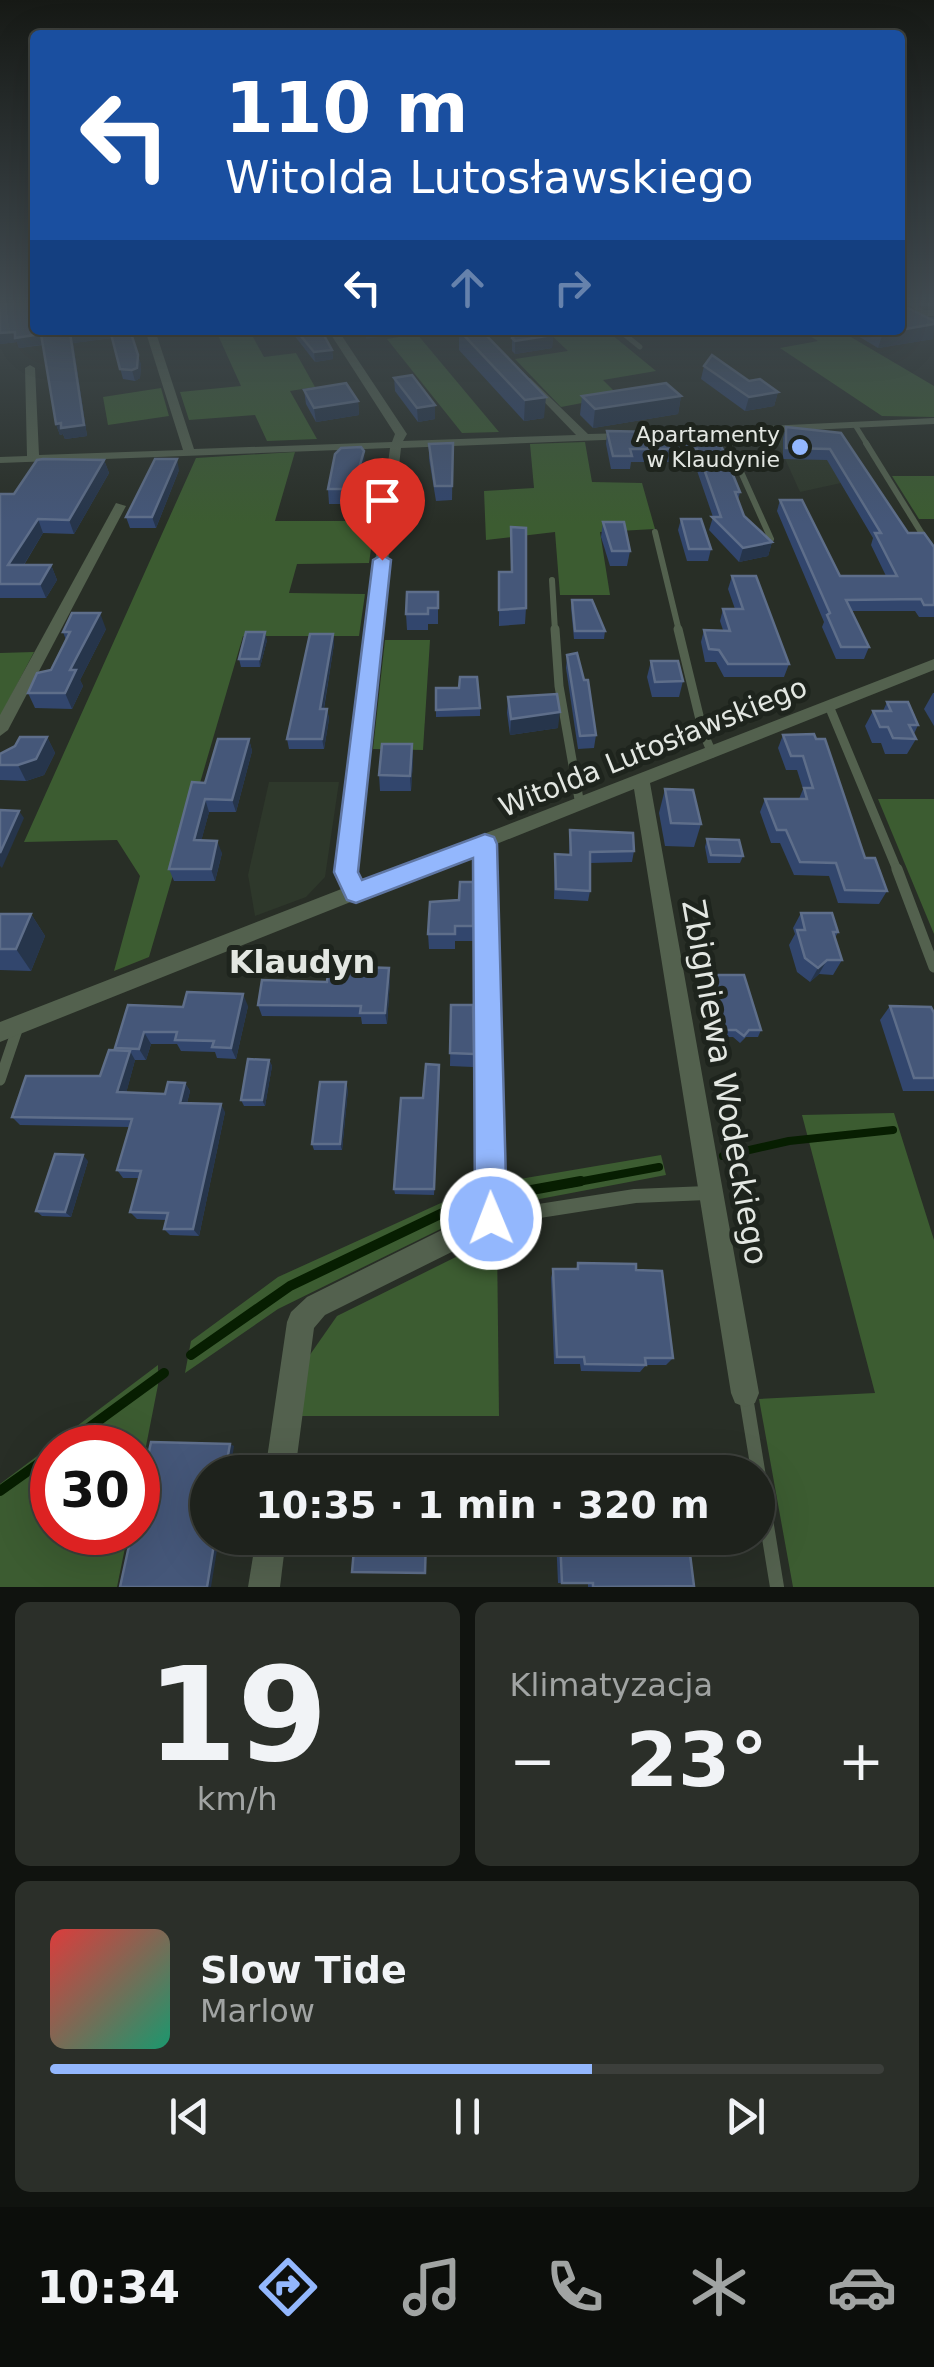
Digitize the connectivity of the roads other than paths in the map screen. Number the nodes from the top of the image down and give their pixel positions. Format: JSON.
{"nodes":[{"id":1,"x":30,"y":376,"type":"edge"},
{"id":2,"x":165,"y":376,"type":"edge"},
{"id":3,"x":365,"y":376,"type":"edge"},
{"id":4,"x":526,"y":376,"type":"edge"},
{"id":5,"x":934,"y":421,"type":"edge"},
{"id":6,"x":855,"y":425,"type":"junction"},
{"id":7,"x":723,"y":432,"type":"junction"},
{"id":8,"x":585,"y":438,"type":"junction"},
{"id":9,"x":396,"y":444,"type":"junction"},
{"id":10,"x":190,"y":452,"type":"junction"},
{"id":11,"x":33,"y":458,"type":"junction"},
{"id":12,"x":0,"y":460,"type":"edge"},
{"id":13,"x":120,"y":506,"type":"dead end"},
{"id":14,"x":655,"y":532,"type":"dead end"},
{"id":15,"x":924,"y":538,"type":"edge"},
{"id":16,"x":771,"y":540,"type":"edge"},
{"id":17,"x":552,"y":580,"type":"dead end"},
{"id":18,"x":934,"y":664,"type":"edge"},
{"id":19,"x":829,"y":706,"type":"junction"},
{"id":20,"x":0,"y":730,"type":"edge"},
{"id":21,"x":712,"y":753,"type":"junction"},
{"id":22,"x":641,"y":782,"type":"junction"},
{"id":23,"x":580,"y":806,"type":"junction"},
{"id":24,"x":485,"y":844,"type":"junction"},
{"id":25,"x":356,"y":893,"type":"junction"},
{"id":26,"x":934,"y":966,"type":"edge"},
{"id":27,"x":10,"y":1028,"type":"edge"},
{"id":28,"x":0,"y":1080,"type":"edge"},
{"id":29,"x":710,"y":1193,"type":"junction"},
{"id":30,"x":491,"y":1219,"type":"junction"},
{"id":31,"x":745,"y":1393,"type":"joint"},
{"id":32,"x":282,"y":1455,"type":"edge"},
{"id":33,"x":269,"y":1555,"type":"edge"},
{"id":34,"x":264,"y":1587,"type":"edge"},
{"id":35,"x":776,"y":1587,"type":"edge"}],
"edges":[{"from":1,"to":11,"type":"street"},
{"from":2,"to":10,"type":"street"},
{"from":3,"to":9,"type":"street"},
{"from":4,"to":8,"type":"street"},
{"from":5,"to":6,"type":"street"},
{"from":6,"to":7,"type":"street"},
{"from":6,"to":15,"type":"lane"},
{"from":7,"to":8,"type":"street"},
{"from":7,"to":16,"type":"lane"},
{"from":8,"to":9,"type":"street"},
{"from":9,"to":10,"type":"street"},
{"from":9,"to":25,"type":"street"},
{"from":10,"to":11,"type":"street"},
{"from":11,"to":12,"type":"street"},
{"from":13,"to":20,"type":"street"},
{"from":14,"to":21,"type":"lane"},
{"from":17,"to":23,"type":"lane"},
{"from":18,"to":19,"type":"street","name":"Witolda Lutosławskiego"},
{"from":19,"to":21,"type":"street","name":"Witolda Lutosławskiego"},
{"from":19,"to":26,"type":"lane"},
{"from":21,"to":22,"type":"street","name":"Witolda Lutosławskiego"},
{"from":22,"to":23,"type":"street","name":"Witolda Lutosławskiego"},
{"from":22,"to":29,"type":"street","name":"Zbigniewa Wodeckiego"},
{"from":23,"to":24,"type":"street","name":"Witolda Lutosławskiego"},
{"from":24,"to":25,"type":"street","name":"Witolda Lutosławskiego"},
{"from":24,"to":30,"type":"street"},
{"from":25,"to":27,"type":"street","name":"Witolda Lutosławskiego"},
{"from":27,"to":28,"type":"lane"},
{"from":29,"to":30,"type":"lane"},
{"from":29,"to":31,"type":"street","name":"Zbigniewa Wodeckiego"},
{"from":30,"to":32,"type":"street"},
{"from":31,"to":35,"type":"lane"},
{"from":33,"to":34,"type":"street"}]}
